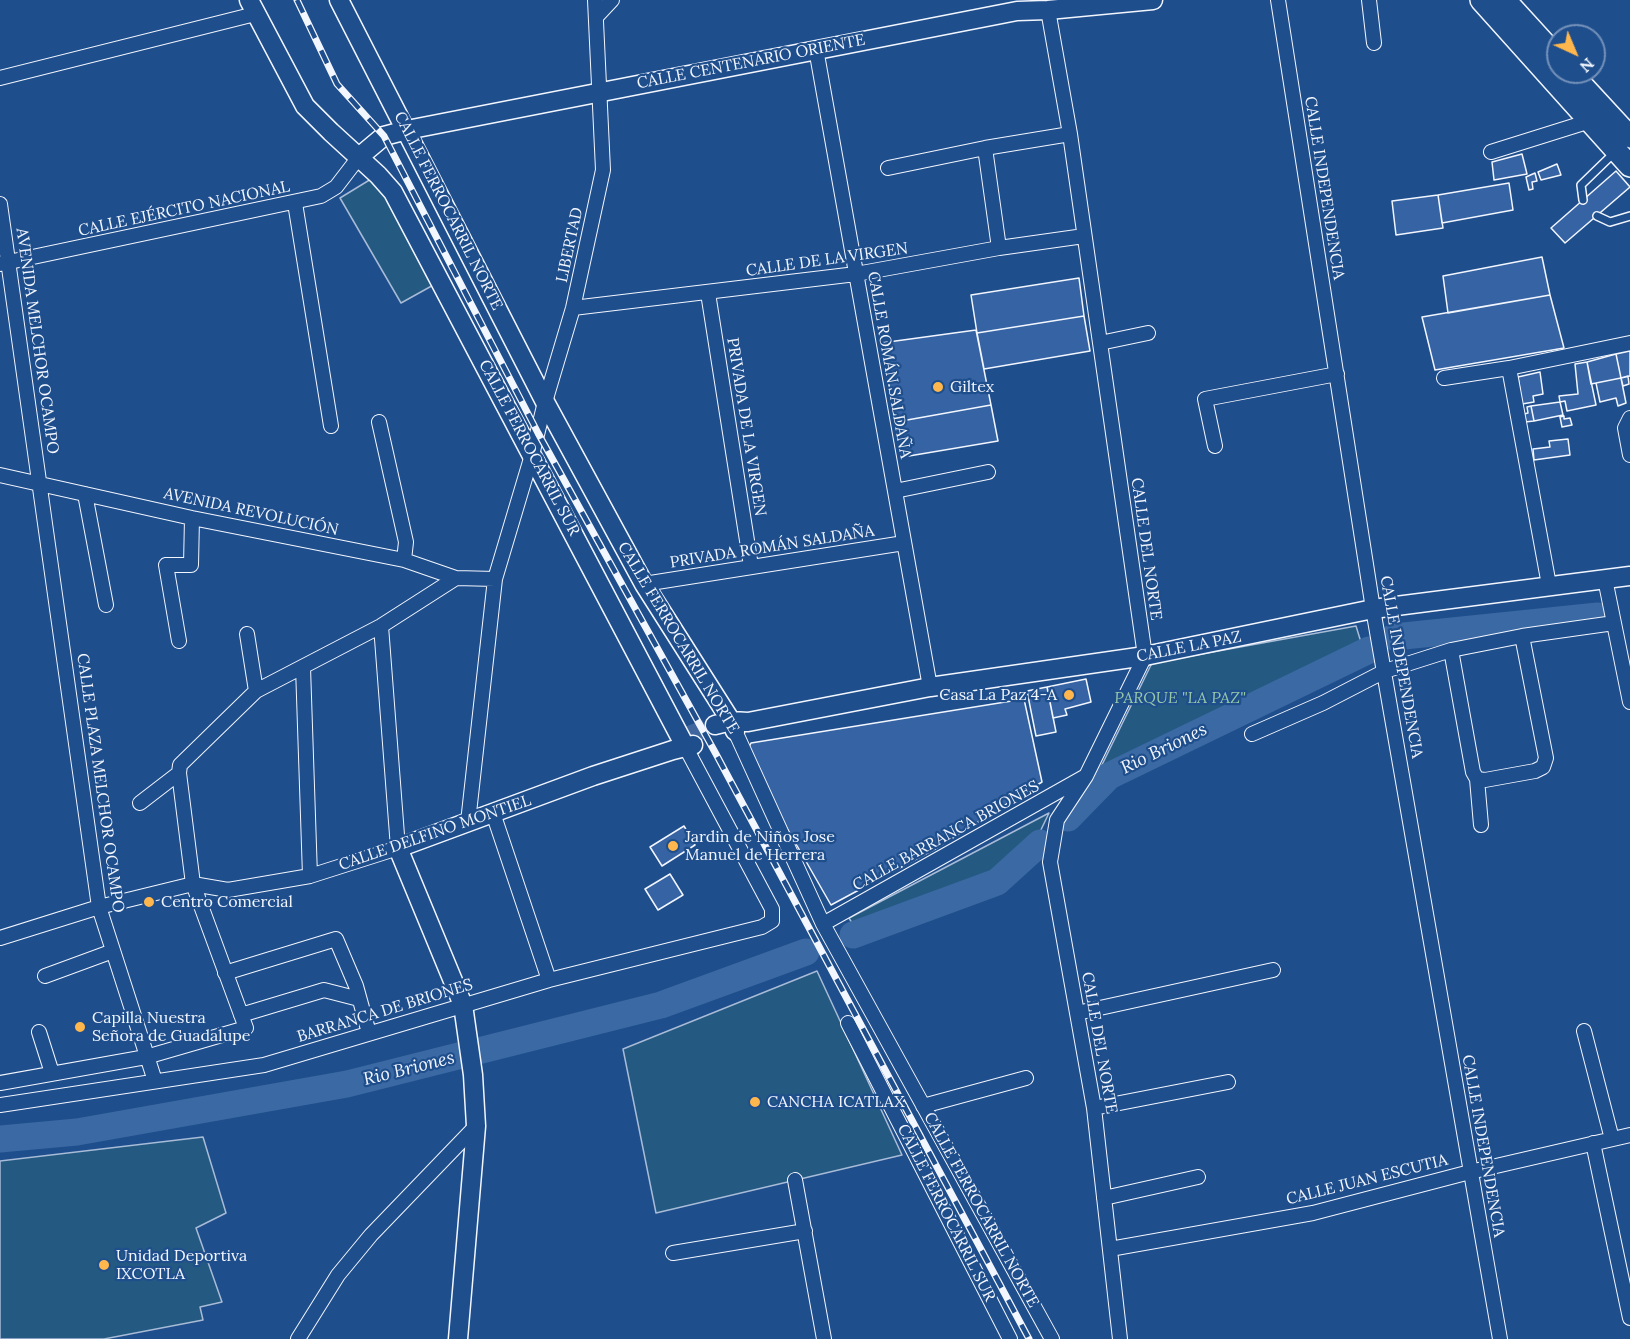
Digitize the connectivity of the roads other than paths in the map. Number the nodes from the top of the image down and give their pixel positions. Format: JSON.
{"nodes":[{"id":1,"x":339,"y":0,"type":"edge"},
{"id":2,"x":595,"y":0,"type":"edge"},
{"id":3,"x":612,"y":0,"type":"edge"},
{"id":4,"x":1153,"y":0,"type":"edge"},
{"id":5,"x":1278,"y":0,"type":"edge"},
{"id":6,"x":1369,"y":0,"type":"edge"},
{"id":7,"x":1481,"y":0,"type":"edge"},
{"id":8,"x":1505,"y":0,"type":"edge"},
{"id":9,"x":1012,"y":5,"type":"edge"},
{"id":10,"x":252,"y":7,"type":"edge"},
{"id":11,"x":1048,"y":10,"type":"junction"},
{"id":12,"x":597,"y":16,"type":"junction"},
{"id":13,"x":1374,"y":44,"type":"dead end"},
{"id":14,"x":1546,"y":45,"type":"edge"},
{"id":15,"x":816,"y":49,"type":"junction"},
{"id":16,"x":0,"y":78,"type":"edge"},
{"id":17,"x":1579,"y":84,"type":"edge"},
{"id":18,"x":600,"y":92,"type":"junction"},
{"id":19,"x":1590,"y":121,"type":"junction"},
{"id":20,"x":407,"y":130,"type":"junction"},
{"id":21,"x":1070,"y":134,"type":"junction"},
{"id":22,"x":985,"y":148,"type":"junction"},
{"id":23,"x":1627,"y":149,"type":"edge"},
{"id":24,"x":1491,"y":152,"type":"dead end"},
{"id":25,"x":359,"y":157,"type":"junction"},
{"id":26,"x":888,"y":168,"type":"dead end"},
{"id":27,"x":1583,"y":200,"type":"dead end"},
{"id":28,"x":295,"y":203,"type":"junction"},
{"id":29,"x":0,"y":204,"type":"edge"},
{"id":30,"x":1597,"y":216,"type":"dead end"},
{"id":31,"x":1630,"y":216,"type":"edge"},
{"id":32,"x":1084,"y":236,"type":"junction"},
{"id":33,"x":999,"y":248,"type":"junction"},
{"id":34,"x":5,"y":263,"type":"edge"},
{"id":35,"x":856,"y":274,"type":"junction"},
{"id":36,"x":708,"y":293,"type":"junction"},
{"id":37,"x":573,"y":308,"type":"junction"},
{"id":38,"x":1148,"y":333,"type":"dead end"},
{"id":39,"x":1630,"y":342,"type":"edge"},
{"id":40,"x":1100,"y":343,"type":"junction"},
{"id":41,"x":1509,"y":368,"type":"junction"},
{"id":42,"x":1337,"y":374,"type":"junction"},
{"id":43,"x":1444,"y":378,"type":"dead end"},
{"id":44,"x":545,"y":402,"type":"junction"},
{"id":45,"x":1630,"y":418,"type":"edge"},
{"id":46,"x":380,"y":422,"type":"dead end"},
{"id":47,"x":331,"y":426,"type":"dead end"},
{"id":48,"x":1215,"y":446,"type":"dead end"},
{"id":49,"x":532,"y":455,"type":"junction"},
{"id":50,"x":1630,"y":455,"type":"edge"},
{"id":51,"x":988,"y":472,"type":"dead end"},
{"id":52,"x":0,"y":475,"type":"edge"},
{"id":53,"x":40,"y":483,"type":"junction"},
{"id":54,"x":895,"y":491,"type":"junction"},
{"id":55,"x":85,"y":494,"type":"junction"},
{"id":56,"x":192,"y":518,"type":"junction"},
{"id":57,"x":904,"y":543,"type":"junction"},
{"id":58,"x":404,"y":560,"type":"junction"},
{"id":59,"x":751,"y":566,"type":"junction"},
{"id":60,"x":1630,"y":576,"type":"edge"},
{"id":61,"x":456,"y":578,"type":"junction"},
{"id":62,"x":495,"y":579,"type":"junction"},
{"id":63,"x":1605,"y":579,"type":"junction"},
{"id":64,"x":644,"y":584,"type":"junction"},
{"id":65,"x":1548,"y":585,"type":"junction"},
{"id":66,"x":106,"y":605,"type":"dead end"},
{"id":67,"x":1373,"y":609,"type":"junction"},
{"id":68,"x":1614,"y":623,"type":"junction"},
{"id":69,"x":381,"y":626,"type":"junction"},
{"id":70,"x":247,"y":634,"type":"dead end"},
{"id":71,"x":1522,"y":636,"type":"junction"},
{"id":72,"x":179,"y":641,"type":"dead end"},
{"id":73,"x":1451,"y":650,"type":"junction"},
{"id":74,"x":1145,"y":656,"type":"junction"},
{"id":75,"x":303,"y":667,"type":"junction"},
{"id":76,"x":1385,"y":671,"type":"junction"},
{"id":77,"x":930,"y":687,"type":"junction"},
{"id":78,"x":256,"y":691,"type":"junction"},
{"id":79,"x":1630,"y":702,"type":"edge"},
{"id":80,"x":729,"y":727,"type":"junction"},
{"id":81,"x":1252,"y":734,"type":"dead end"},
{"id":82,"x":685,"y":744,"type":"junction"},
{"id":83,"x":179,"y":773,"type":"junction"},
{"id":84,"x":1086,"y":776,"type":"junction"},
{"id":85,"x":1477,"y":779,"type":"junction"},
{"id":86,"x":140,"y":803,"type":"dead end"},
{"id":87,"x":494,"y":813,"type":"junction"},
{"id":88,"x":468,"y":822,"type":"junction"},
{"id":89,"x":1481,"y":825,"type":"dead end"},
{"id":90,"x":398,"y":848,"type":"junction"},
{"id":91,"x":310,"y":876,"type":"junction"},
{"id":92,"x":193,"y":884,"type":"junction"},
{"id":93,"x":99,"y":907,"type":"junction"},
{"id":94,"x":772,"y":921,"type":"joint"},
{"id":95,"x":823,"y":924,"type":"junction"},
{"id":96,"x":0,"y":938,"type":"edge"},
{"id":97,"x":113,"y":951,"type":"junction"},
{"id":98,"x":1273,"y":970,"type":"dead end"},
{"id":99,"x":225,"y":973,"type":"junction"},
{"id":100,"x":45,"y":976,"type":"dead end"},
{"id":101,"x":549,"y":980,"type":"junction"},
{"id":102,"x":359,"y":999,"type":"junction"},
{"id":103,"x":463,"y":1005,"type":"junction"},
{"id":104,"x":1077,"y":1013,"type":"junction"},
{"id":105,"x":243,"y":1021,"type":"junction"},
{"id":106,"x":848,"y":1023,"type":"dead end"},
{"id":107,"x":1584,"y":1031,"type":"dead end"},
{"id":108,"x":39,"y":1032,"type":"dead end"},
{"id":109,"x":369,"y":1033,"type":"junction"},
{"id":110,"x":146,"y":1057,"type":"junction"},
{"id":111,"x":52,"y":1073,"type":"junction"},
{"id":112,"x":1026,"y":1078,"type":"dead end"},
{"id":113,"x":155,"y":1081,"type":"junction"},
{"id":114,"x":1227,"y":1082,"type":"dead end"},
{"id":115,"x":0,"y":1083,"type":"edge"},
{"id":116,"x":0,"y":1105,"type":"edge"},
{"id":117,"x":923,"y":1106,"type":"junction"},
{"id":118,"x":1094,"y":1108,"type":"junction"},
{"id":119,"x":476,"y":1126,"type":"junction"},
{"id":120,"x":1630,"y":1135,"type":"edge"},
{"id":121,"x":1612,"y":1139,"type":"junction"},
{"id":122,"x":1593,"y":1143,"type":"junction"},
{"id":123,"x":1470,"y":1172,"type":"junction"},
{"id":124,"x":1198,"y":1177,"type":"dead end"},
{"id":125,"x":795,"y":1180,"type":"dead end"},
{"id":126,"x":1104,"y":1198,"type":"junction"},
{"id":127,"x":805,"y":1231,"type":"junction"},
{"id":128,"x":1110,"y":1249,"type":"junction"},
{"id":129,"x":673,"y":1253,"type":"dead end"},
{"id":130,"x":1630,"y":1318,"type":"edge"},
{"id":131,"x":298,"y":1339,"type":"edge"},
{"id":132,"x":458,"y":1339,"type":"edge"},
{"id":133,"x":824,"y":1339,"type":"edge"},
{"id":134,"x":1010,"y":1339,"type":"edge"},
{"id":135,"x":1052,"y":1339,"type":"edge"},
{"id":136,"x":1120,"y":1339,"type":"edge"},
{"id":137,"x":1500,"y":1339,"type":"edge"}],
"edges":[{"from":1,"to":20,"type":"main road","name":"CALLE FERROCARRIL NORTE"},
{"from":2,"to":12,"type":"street","name":"LIBERTAD"},
{"from":3,"to":12,"type":"street"},
{"from":4,"to":11,"type":"main road","name":"CALLE CENTENARIO ORIENTE"},
{"from":5,"to":42,"type":"street","name":"CALLE INDEPENDENCIA"},
{"from":6,"to":13,"type":"street"},
{"from":7,"to":19,"type":"main road"},
{"from":8,"to":14,"type":"main road"},
{"from":9,"to":11,"type":"main road","name":"CALLE CENTENARIO ORIENTE"},
{"from":9,"to":15,"type":"main road","name":"CALLE CENTENARIO ORIENTE"},
{"from":10,"to":16,"type":"street"},
{"from":10,"to":25,"type":"main road","name":"CALLE FERROCARRIL SUR"},
{"from":11,"to":21,"type":"street","name":"CALLE DEL NORTE"},
{"from":12,"to":18,"type":"street","name":"LIBERTAD"},
{"from":15,"to":18,"type":"main road","name":"CALLE CENTENARIO ORIENTE"},
{"from":15,"to":35,"type":"street","name":"CALLE ROMÁN SALDAÑA"},
{"from":17,"to":23,"type":"main road"},
{"from":18,"to":20,"type":"main road","name":"CALLE CENTENARIO ORIENTE"},
{"from":18,"to":37,"type":"street","name":"LIBERTAD"},
{"from":19,"to":23,"type":"main road"},
{"from":19,"to":24,"type":"street"},
{"from":20,"to":25,"type":"main road","name":"CALLE CENTENARIO ORIENTE"},
{"from":20,"to":44,"type":"main road","name":"CALLE FERROCARRIL NORTE"},
{"from":21,"to":22,"type":"street"},
{"from":21,"to":32,"type":"street","name":"CALLE DEL NORTE"},
{"from":22,"to":26,"type":"street"},
{"from":22,"to":33,"type":"street"},
{"from":23,"to":27,"type":"lane"},
{"from":25,"to":28,"type":"street","name":"CALLE EJÉRCITO NACIONAL"},
{"from":25,"to":49,"type":"main road","name":"CALLE FERROCARRIL SUR"},
{"from":28,"to":34,"type":"street","name":"CALLE EJÉRCITO NACIONAL"},
{"from":28,"to":47,"type":"street"},
{"from":29,"to":34,"type":"street","name":"AVENIDA MELCHOR OCAMPO"},
{"from":30,"to":31,"type":"lane"},
{"from":32,"to":33,"type":"street","name":"CALLE DE LA VIRGEN"},
{"from":32,"to":40,"type":"street","name":"CALLE DEL NORTE"},
{"from":33,"to":35,"type":"street","name":"CALLE DE LA VIRGEN"},
{"from":34,"to":53,"type":"street","name":"AVENIDA MELCHOR OCAMPO"},
{"from":35,"to":36,"type":"street","name":"CALLE DE LA VIRGEN"},
{"from":35,"to":54,"type":"street","name":"CALLE ROMÁN SALDAÑA"},
{"from":36,"to":37,"type":"street","name":"CALLE DE LA VIRGEN"},
{"from":36,"to":59,"type":"street","name":"PRIVADA DE LA VIRGEN"},
{"from":37,"to":44,"type":"street","name":"LIBERTAD"},
{"from":38,"to":40,"type":"street"},
{"from":39,"to":41,"type":"street"},
{"from":40,"to":74,"type":"street","name":"CALLE DEL NORTE"},
{"from":41,"to":43,"type":"street"},
{"from":41,"to":65,"type":"street"},
{"from":42,"to":48,"type":"street"},
{"from":42,"to":67,"type":"street","name":"CALLE INDEPENDENCIA"},
{"from":44,"to":49,"type":"street","name":"LIBERTAD"},
{"from":44,"to":64,"type":"main road","name":"CALLE FERROCARRIL NORTE"},
{"from":45,"to":50,"type":"street"},
{"from":46,"to":58,"type":"street"},
{"from":49,"to":62,"type":"street","name":"LIBERTAD"},
{"from":49,"to":82,"type":"main road","name":"CALLE FERROCARRIL SUR"},
{"from":51,"to":54,"type":"street"},
{"from":52,"to":53,"type":"street","name":"AVENIDA REVOLUCIÓN"},
{"from":53,"to":55,"type":"street","name":"AVENIDA REVOLUCIÓN"},
{"from":53,"to":93,"type":"street","name":"CALLE PLAZA MELCHOR OCAMPO"},
{"from":54,"to":57,"type":"street","name":"CALLE ROMÁN SALDAÑA"},
{"from":55,"to":56,"type":"street","name":"AVENIDA REVOLUCIÓN"},
{"from":55,"to":66,"type":"street"},
{"from":56,"to":58,"type":"street","name":"AVENIDA REVOLUCIÓN"},
{"from":56,"to":72,"type":"street"},
{"from":57,"to":59,"type":"street","name":"PRIVADA ROMÁN SALDAÑA"},
{"from":57,"to":77,"type":"street","name":"CALLE ROMÁN SALDAÑA"},
{"from":58,"to":61,"type":"street","name":"AVENIDA REVOLUCIÓN"},
{"from":59,"to":64,"type":"street","name":"PRIVADA ROMÁN SALDAÑA"},
{"from":60,"to":63,"type":"main road","name":"CALLE LA PAZ"},
{"from":61,"to":62,"type":"street","name":"AVENIDA REVOLUCIÓN"},
{"from":61,"to":69,"type":"street"},
{"from":62,"to":88,"type":"street","name":"LIBERTAD"},
{"from":63,"to":65,"type":"main road","name":"CALLE LA PAZ"},
{"from":63,"to":68,"type":"street"},
{"from":64,"to":80,"type":"main road","name":"CALLE FERROCARRIL NORTE"},
{"from":65,"to":67,"type":"main road","name":"CALLE LA PAZ"},
{"from":67,"to":74,"type":"main road","name":"CALLE LA PAZ"},
{"from":67,"to":76,"type":"street","name":"CALLE INDEPENDENCIA"},
{"from":68,"to":71,"type":"street"},
{"from":68,"to":79,"type":"street"},
{"from":69,"to":75,"type":"street"},
{"from":69,"to":90,"type":"street"},
{"from":70,"to":78,"type":"street"},
{"from":71,"to":73,"type":"street"},
{"from":71,"to":85,"type":"street"},
{"from":73,"to":76,"type":"street"},
{"from":73,"to":85,"type":"street"},
{"from":74,"to":77,"type":"main road","name":"CALLE LA PAZ"},
{"from":74,"to":84,"type":"street","name":"CALLE DEL NORTE"},
{"from":75,"to":78,"type":"street"},
{"from":75,"to":91,"type":"street"},
{"from":76,"to":81,"type":"street"},
{"from":76,"to":123,"type":"street","name":"CALLE INDEPENDENCIA"},
{"from":77,"to":80,"type":"main road","name":"CALLE LA PAZ"},
{"from":78,"to":83,"type":"street"},
{"from":80,"to":95,"type":"street","name":"CALLE FERROCARRIL NORTE"},
{"from":82,"to":87,"type":"main road","name":"CALLE DELFINO MONTIEL"},
{"from":82,"to":94,"type":"street","name":"CALLE FERROCARRIL SUR"},
{"from":83,"to":86,"type":"street"},
{"from":83,"to":92,"type":"street"},
{"from":84,"to":95,"type":"street","name":"CALLE BARRANCA BRIONES"},
{"from":84,"to":104,"type":"street","name":"CALLE DEL NORTE"},
{"from":85,"to":89,"type":"street"},
{"from":87,"to":88,"type":"main road","name":"CALLE DELFINO MONTIEL"},
{"from":87,"to":101,"type":"street"},
{"from":88,"to":90,"type":"main road","name":"CALLE DELFINO MONTIEL"},
{"from":90,"to":91,"type":"street","name":"CALLE DELFINO MONTIEL"},
{"from":90,"to":103,"type":"main road"},
{"from":91,"to":92,"type":"street","name":"CALLE DELFINO MONTIEL"},
{"from":92,"to":93,"type":"street","name":"CALLE DELFINO MONTIEL"},
{"from":92,"to":99,"type":"street"},
{"from":93,"to":96,"type":"street","name":"CALLE DELFINO MONTIEL"},
{"from":93,"to":97,"type":"street","name":"CALLE PLAZA MELCHOR OCAMPO"},
{"from":94,"to":101,"type":"street","name":"BARRANCA DE BRIONES"},
{"from":95,"to":117,"type":"street","name":"CALLE FERROCARRIL NORTE"},
{"from":97,"to":100,"type":"street"},
{"from":97,"to":110,"type":"street","name":"CALLE PLAZA MELCHOR OCAMPO"},
{"from":98,"to":104,"type":"street"},
{"from":99,"to":102,"type":"street"},
{"from":99,"to":105,"type":"street"},
{"from":101,"to":103,"type":"street","name":"BARRANCA DE BRIONES"},
{"from":102,"to":105,"type":"street"},
{"from":102,"to":109,"type":"street"},
{"from":103,"to":109,"type":"street","name":"BARRANCA DE BRIONES"},
{"from":103,"to":119,"type":"main road"},
{"from":104,"to":118,"type":"street","name":"CALLE DEL NORTE"},
{"from":105,"to":110,"type":"street"},
{"from":106,"to":134,"type":"street","name":"CALLE FERROCARRIL SUR"},
{"from":107,"to":121,"type":"street"},
{"from":108,"to":111,"type":"street"},
{"from":109,"to":113,"type":"street","name":"BARRANCA DE BRIONES"},
{"from":110,"to":111,"type":"street"},
{"from":110,"to":113,"type":"street","name":"CALLE PLAZA MELCHOR OCAMPO"},
{"from":111,"to":115,"type":"street"},
{"from":112,"to":117,"type":"street"},
{"from":113,"to":116,"type":"street","name":"BARRANCA DE BRIONES"},
{"from":114,"to":118,"type":"street"},
{"from":117,"to":135,"type":"street","name":"CALLE FERROCARRIL NORTE"},
{"from":118,"to":126,"type":"street","name":"CALLE DEL NORTE"},
{"from":119,"to":131,"type":"street"},
{"from":119,"to":132,"type":"main road"},
{"from":120,"to":121,"type":"street","name":"CALLE JUAN ESCUTIA"},
{"from":121,"to":122,"type":"street","name":"CALLE JUAN ESCUTIA"},
{"from":122,"to":123,"type":"street","name":"CALLE JUAN ESCUTIA"},
{"from":122,"to":130,"type":"street"},
{"from":123,"to":128,"type":"street","name":"CALLE JUAN ESCUTIA"},
{"from":123,"to":137,"type":"street","name":"CALLE INDEPENDENCIA"},
{"from":124,"to":126,"type":"street"},
{"from":125,"to":127,"type":"street"},
{"from":126,"to":128,"type":"street","name":"CALLE DEL NORTE"},
{"from":127,"to":129,"type":"street"},
{"from":127,"to":133,"type":"street"},
{"from":128,"to":136,"type":"street","name":"CALLE DEL NORTE"}]}
